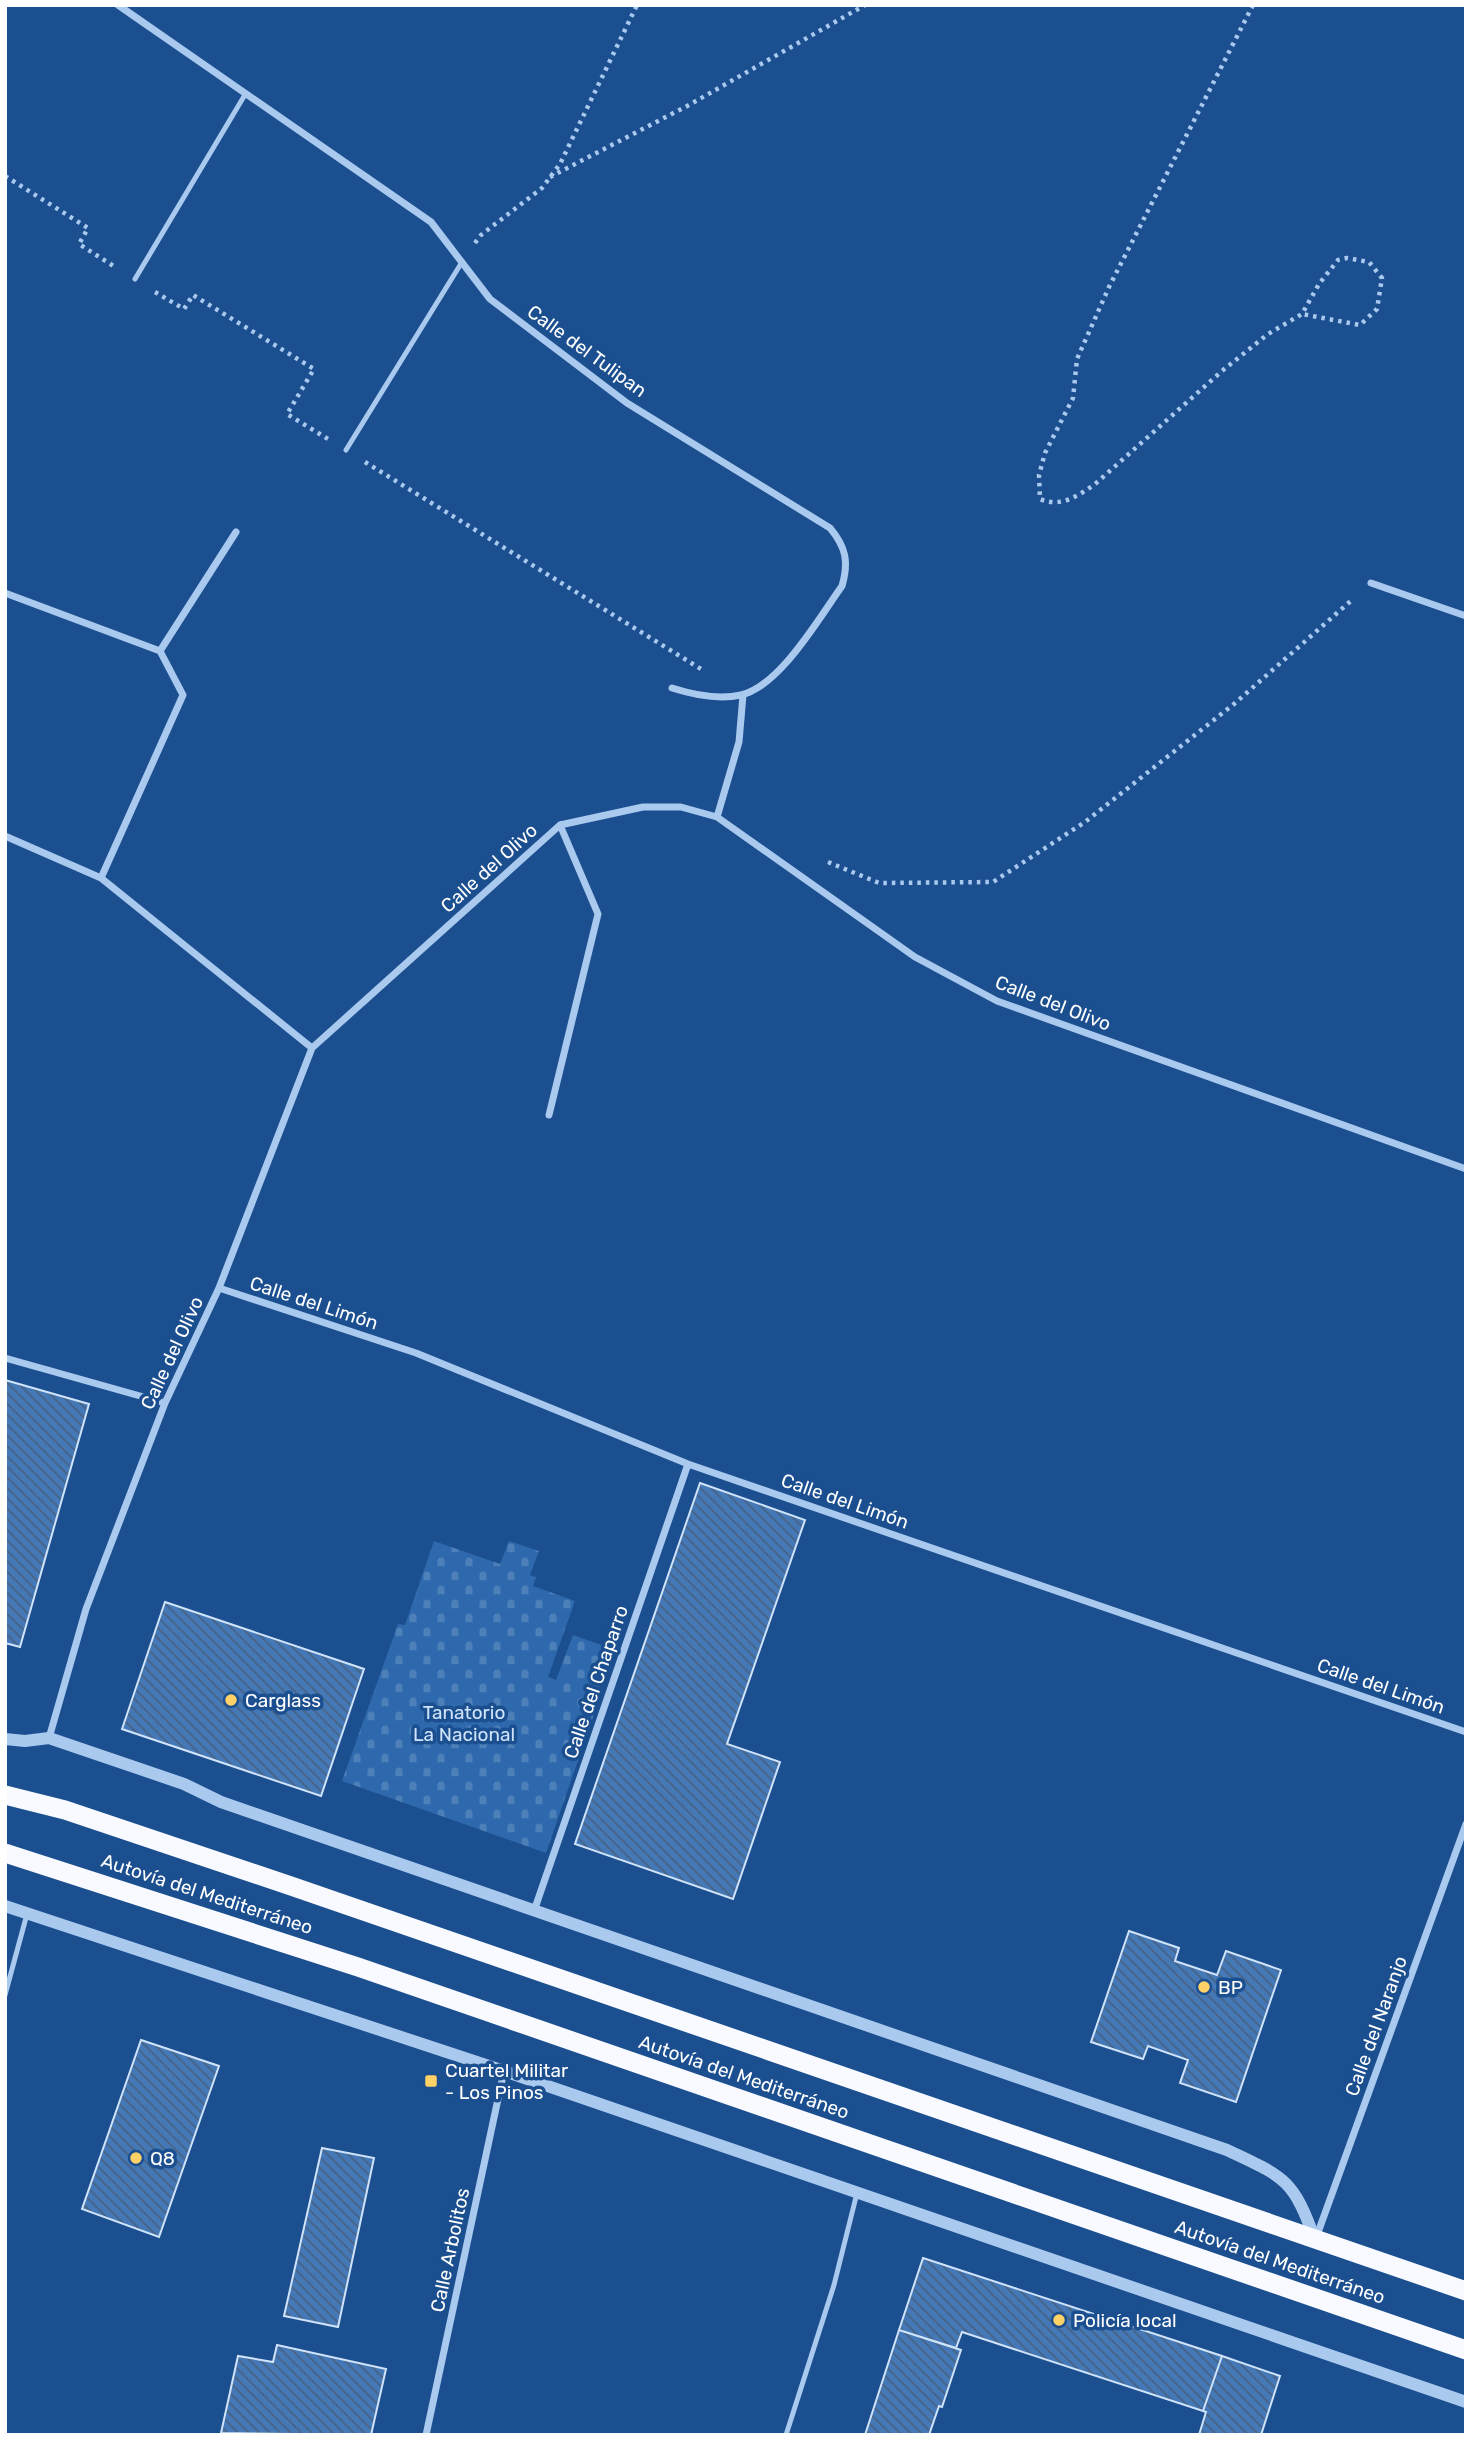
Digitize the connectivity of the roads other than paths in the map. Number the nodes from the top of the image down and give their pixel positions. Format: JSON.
{"nodes":[{"id":1,"x":118,"y":5,"type":"edge"},
{"id":2,"x":246,"y":93,"type":"junction"},
{"id":3,"x":462,"y":262,"type":"junction"},
{"id":4,"x":135,"y":279,"type":"dead end"},
{"id":5,"x":346,"y":450,"type":"dead end"},
{"id":6,"x":236,"y":532,"type":"dead end"},
{"id":7,"x":1371,"y":583,"type":"road end"},
{"id":8,"x":5,"y":593,"type":"edge"},
{"id":9,"x":1466,"y":616,"type":"edge"},
{"id":10,"x":160,"y":651,"type":"junction"},
{"id":11,"x":672,"y":688,"type":"dead end"},
{"id":12,"x":743,"y":695,"type":"junction"},
{"id":13,"x":717,"y":817,"type":"junction"},
{"id":14,"x":560,"y":825,"type":"junction"},
{"id":15,"x":5,"y":836,"type":"edge"},
{"id":16,"x":101,"y":878,"type":"junction"},
{"id":17,"x":312,"y":1048,"type":"junction"},
{"id":18,"x":550,"y":1115,"type":"dead end"},
{"id":19,"x":1466,"y":1169,"type":"edge"},
{"id":20,"x":219,"y":1288,"type":"junction"},
{"id":21,"x":5,"y":1358,"type":"edge"},
{"id":22,"x":165,"y":1403,"type":"junction"},
{"id":23,"x":688,"y":1464,"type":"junction"},
{"id":24,"x":1466,"y":1732,"type":"edge"},
{"id":25,"x":49,"y":1738,"type":"junction"},
{"id":26,"x":5,"y":1739,"type":"edge"},
{"id":27,"x":5,"y":1795,"type":"edge"},
{"id":28,"x":1466,"y":1824,"type":"edge"},
{"id":29,"x":5,"y":1853,"type":"edge"},
{"id":30,"x":5,"y":1906,"type":"edge"},
{"id":31,"x":534,"y":1911,"type":"junction"},
{"id":32,"x":28,"y":1912,"type":"junction"},
{"id":33,"x":5,"y":1995,"type":"edge"},
{"id":34,"x":504,"y":2071,"type":"junction"},
{"id":35,"x":857,"y":2193,"type":"junction"},
{"id":36,"x":1315,"y":2240,"type":"junction"},
{"id":37,"x":1466,"y":2291,"type":"edge"},
{"id":38,"x":1466,"y":2350,"type":"edge"},
{"id":39,"x":1466,"y":2402,"type":"edge"},
{"id":40,"x":426,"y":2435,"type":"edge"},
{"id":41,"x":786,"y":2435,"type":"edge"}],
"edges":[{"from":1,"to":2,"type":"street","name":"Calle del Tulipan"},
{"from":2,"to":3,"type":"street","name":"Calle del Tulipan"},
{"from":2,"to":4,"type":"lane"},
{"from":3,"to":5,"type":"lane"},
{"from":3,"to":12,"type":"street","name":"Calle del Tulipan"},
{"from":6,"to":10,"type":"street"},
{"from":7,"to":9,"type":"street"},
{"from":8,"to":10,"type":"street"},
{"from":10,"to":16,"type":"street"},
{"from":11,"to":12,"type":"street","name":"Calle del Tulipan"},
{"from":12,"to":13,"type":"street"},
{"from":13,"to":14,"type":"street","name":"Calle del Olivo"},
{"from":13,"to":19,"type":"street","name":"Calle del Olivo"},
{"from":14,"to":17,"type":"street","name":"Calle del Olivo"},
{"from":14,"to":18,"type":"street"},
{"from":15,"to":16,"type":"street"},
{"from":16,"to":17,"type":"street"},
{"from":17,"to":20,"type":"street","name":"Calle del Olivo"},
{"from":20,"to":22,"type":"street","name":"Calle del Olivo"},
{"from":20,"to":23,"type":"street","name":"Calle del Limón"},
{"from":21,"to":22,"type":"street"},
{"from":22,"to":25,"type":"street","name":"Calle del Olivo"},
{"from":23,"to":24,"type":"street","name":"Calle del Limón"},
{"from":23,"to":31,"type":"street","name":"Calle del Chaparro"},
{"from":25,"to":26,"type":"street"},
{"from":25,"to":31,"type":"street"},
{"from":27,"to":36,"type":"highway","name":"Autovía del Mediterráneo"},
{"from":28,"to":36,"type":"street","name":"Calle del Naranjo"},
{"from":29,"to":38,"type":"highway","name":"Autovía del Mediterráneo"},
{"from":30,"to":32,"type":"street"},
{"from":31,"to":36,"type":"street"},
{"from":32,"to":33,"type":"lane"},
{"from":32,"to":34,"type":"street"},
{"from":34,"to":35,"type":"street"},
{"from":34,"to":40,"type":"street","name":"Calle Arbolitos"},
{"from":35,"to":39,"type":"street"},
{"from":35,"to":41,"type":"lane"},
{"from":36,"to":37,"type":"highway","name":"Autovía del Mediterráneo"}]}
